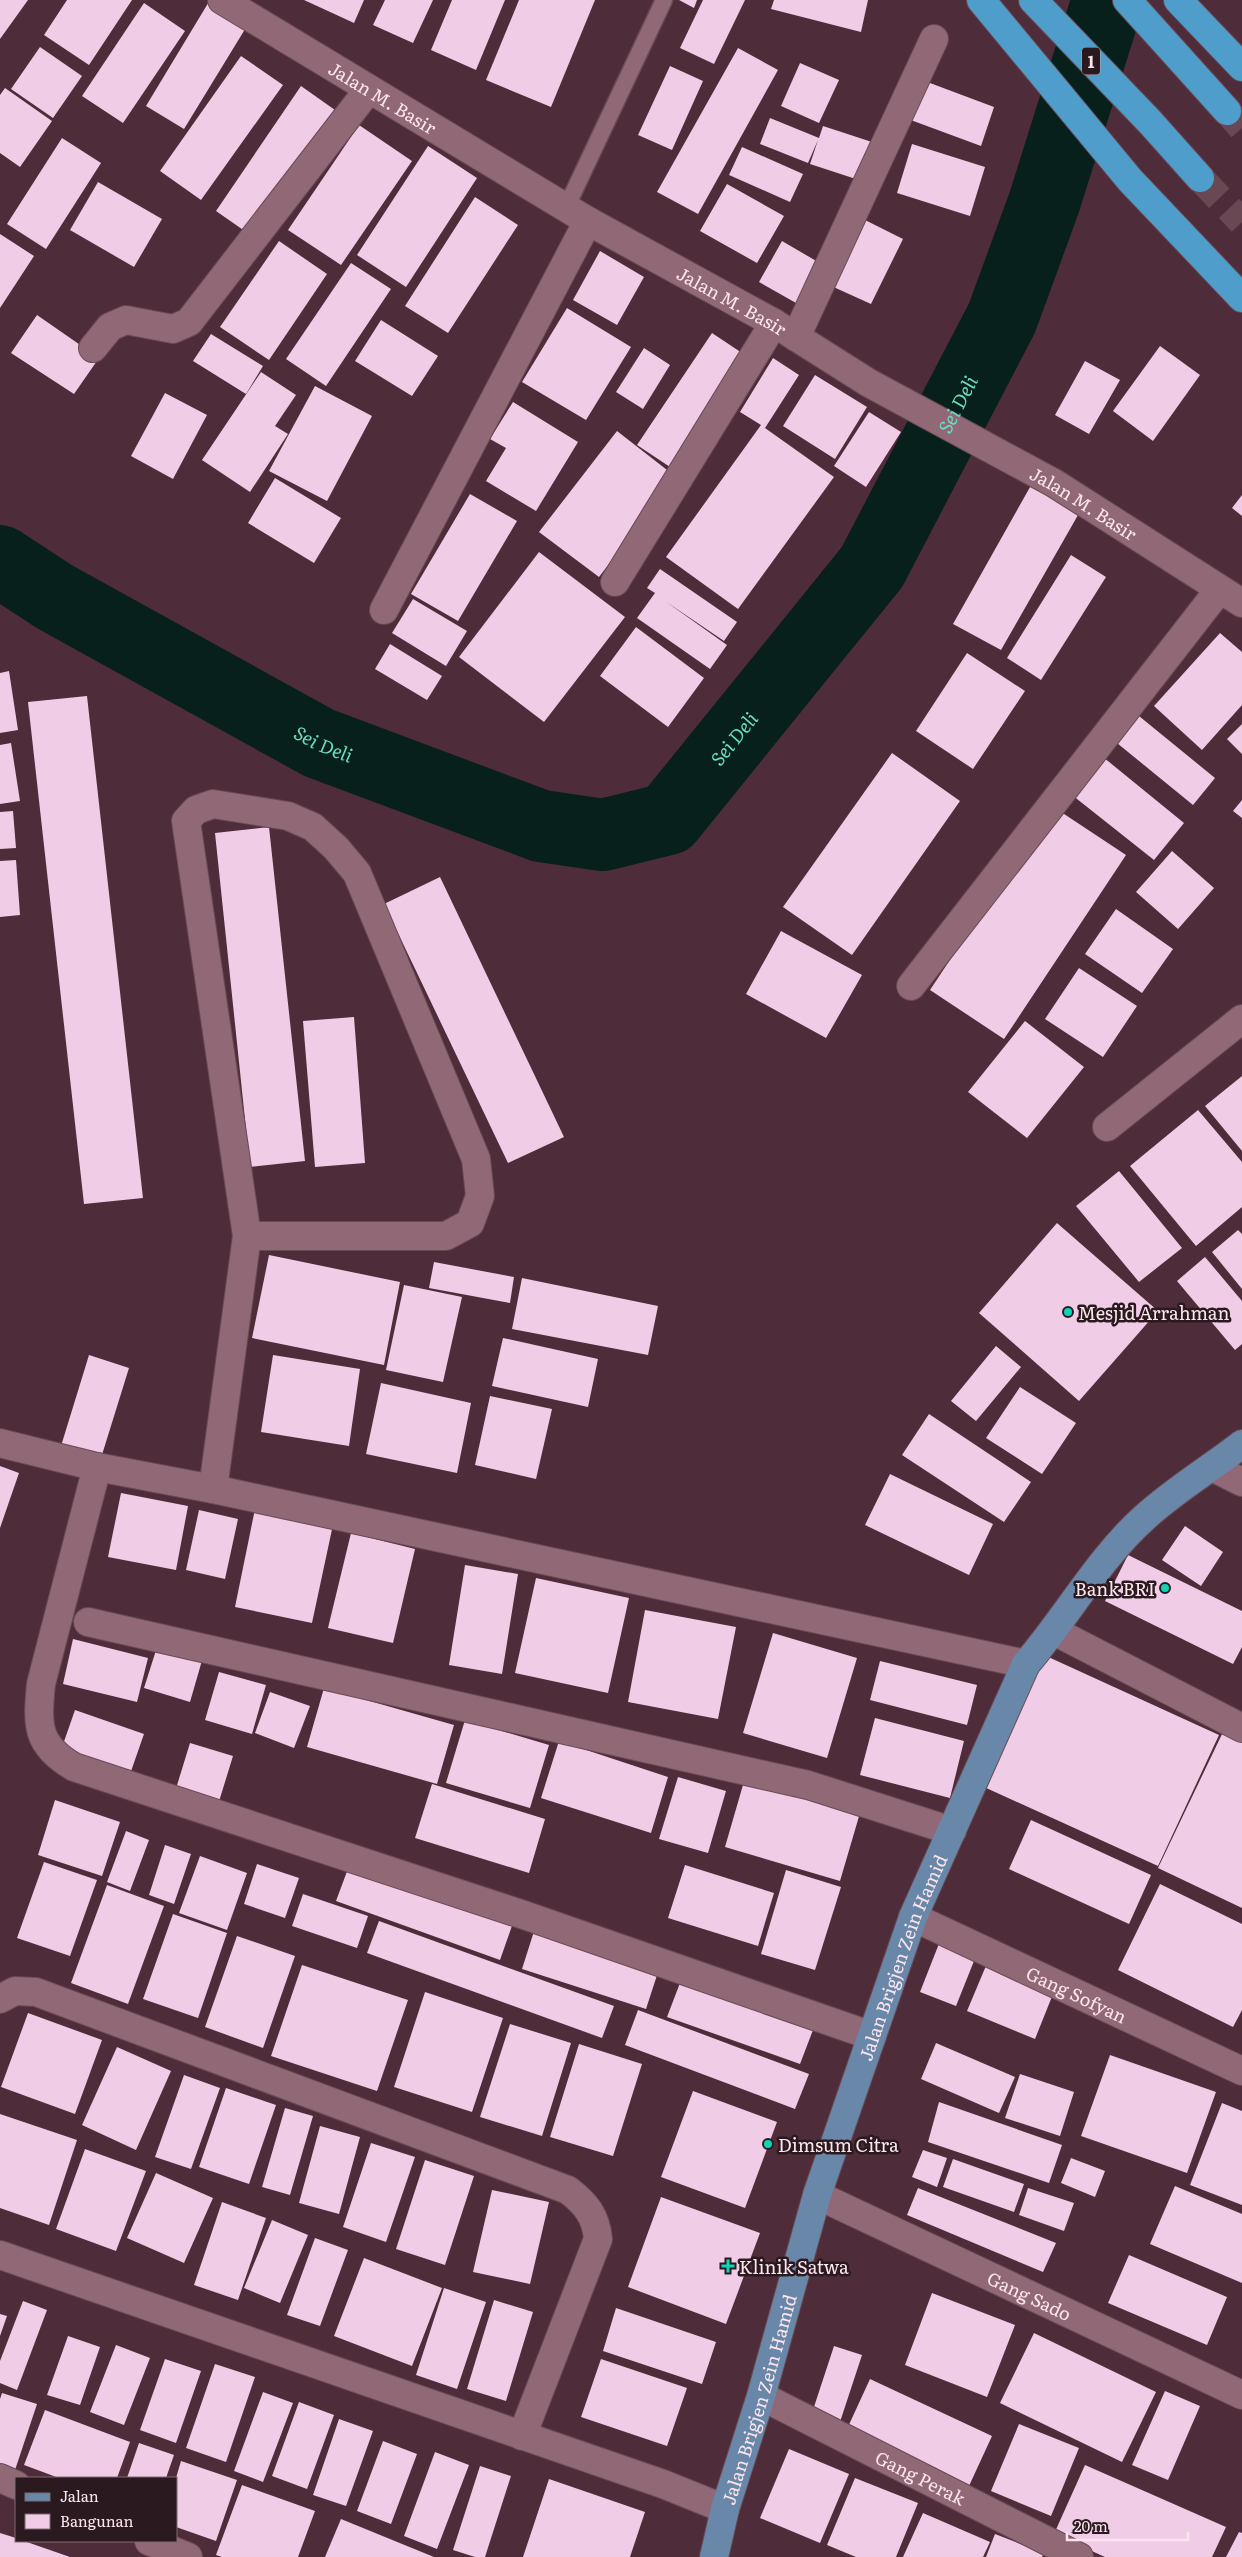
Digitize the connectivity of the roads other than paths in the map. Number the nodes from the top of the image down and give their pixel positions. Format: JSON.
{"nodes":[{"id":1,"x":664,"y":0,"type":"edge"},
{"id":2,"x":1033,"y":0,"type":"edge"},
{"id":3,"x":1126,"y":0,"type":"edge"},
{"id":4,"x":226,"y":1,"type":"edge"},
{"id":5,"x":983,"y":2,"type":"edge"},
{"id":6,"x":1182,"y":5,"type":"edge"},
{"id":7,"x":934,"y":39,"type":"dead end"},
{"id":8,"x":1242,"y":67,"type":"edge"},
{"id":9,"x":368,"y":89,"type":"junction"},
{"id":10,"x":1226,"y":111,"type":"tunnel mouth"},
{"id":11,"x":1200,"y":178,"type":"tunnel mouth"},
{"id":12,"x":577,"y":215,"type":"junction"},
{"id":13,"x":1242,"y":298,"type":"edge"},
{"id":14,"x":785,"y":330,"type":"junction"},
{"id":15,"x":93,"y":348,"type":"dead end"},
{"id":16,"x":615,"y":582,"type":"dead end"},
{"id":17,"x":1231,"y":597,"type":"edge"},
{"id":18,"x":384,"y":610,"type":"dead end"},
{"id":19,"x":911,"y":986,"type":"dead end"},
{"id":20,"x":1242,"y":1019,"type":"edge"},
{"id":21,"x":1107,"y":1127,"type":"dead end"},
{"id":22,"x":247,"y":1236,"type":"junction"},
{"id":23,"x":0,"y":1443,"type":"edge"},
{"id":24,"x":1242,"y":1444,"type":"edge"},
{"id":25,"x":97,"y":1467,"type":"junction"},
{"id":26,"x":1212,"y":1467,"type":"junction"},
{"id":27,"x":1242,"y":1482,"type":"edge"},
{"id":28,"x":213,"y":1489,"type":"junction"},
{"id":29,"x":88,"y":1622,"type":"dead end"},
{"id":30,"x":1054,"y":1631,"type":"junction"},
{"id":31,"x":1026,"y":1664,"type":"junction"},
{"id":32,"x":1242,"y":1728,"type":"edge"},
{"id":33,"x":952,"y":1831,"type":"junction"},
{"id":34,"x":913,"y":1917,"type":"junction"},
{"id":35,"x":0,"y":1999,"type":"edge"},
{"id":36,"x":872,"y":2036,"type":"junction"},
{"id":37,"x":1242,"y":2071,"type":"edge"},
{"id":38,"x":817,"y":2195,"type":"junction"},
{"id":39,"x":0,"y":2254,"type":"edge"},
{"id":40,"x":1242,"y":2395,"type":"edge"},
{"id":41,"x":762,"y":2396,"type":"junction"},
{"id":42,"x":522,"y":2436,"type":"junction"},
{"id":43,"x":0,"y":2478,"type":"edge"},
{"id":44,"x":15,"y":2485,"type":"edge"},
{"id":45,"x":725,"y":2509,"type":"junction"},
{"id":46,"x":151,"y":2542,"type":"edge"},
{"id":47,"x":188,"y":2557,"type":"edge"},
{"id":48,"x":714,"y":2557,"type":"edge"},
{"id":49,"x":1079,"y":2557,"type":"edge"}],
"edges":[{"from":1,"to":12,"type":"lane"},
{"from":2,"to":11,"type":"highway","number":"1"},
{"from":3,"to":10,"type":"highway"},
{"from":4,"to":9,"type":"street","name":"Jalan M. Basir"},
{"from":5,"to":13,"type":"highway"},
{"from":6,"to":8,"type":"highway"},
{"from":7,"to":14,"type":"street"},
{"from":9,"to":12,"type":"street","name":"Jalan M. Basir"},
{"from":9,"to":15,"type":"street"},
{"from":12,"to":14,"type":"street","name":"Jalan M. Basir"},
{"from":12,"to":18,"type":"street"},
{"from":14,"to":16,"type":"street"},
{"from":14,"to":17,"type":"street","name":"Jalan M. Basir"},
{"from":17,"to":19,"type":"street"},
{"from":20,"to":21,"type":"street"},
{"from":22,"to":22,"type":"street"},
{"from":22,"to":28,"type":"street"},
{"from":23,"to":25,"type":"street"},
{"from":24,"to":26,"type":"main road","name":"Jalan Brigjen Zein Hamid"},
{"from":25,"to":28,"type":"street"},
{"from":25,"to":36,"type":"street"},
{"from":26,"to":27,"type":"street"},
{"from":26,"to":30,"type":"main road","name":"Jalan Brigjen Zein Hamid"},
{"from":28,"to":31,"type":"street"},
{"from":29,"to":33,"type":"street"},
{"from":30,"to":31,"type":"main road","name":"Jalan Brigjen Zein Hamid"},
{"from":30,"to":32,"type":"street"},
{"from":31,"to":33,"type":"main road","name":"Jalan Brigjen Zein Hamid"},
{"from":33,"to":34,"type":"main road","name":"Jalan Brigjen Zein Hamid"},
{"from":34,"to":36,"type":"main road","name":"Jalan Brigjen Zein Hamid"},
{"from":34,"to":37,"type":"street","name":"Gang Sofyan"},
{"from":35,"to":42,"type":"street"},
{"from":36,"to":38,"type":"main road","name":"Jalan Brigjen Zein Hamid"},
{"from":38,"to":40,"type":"street","name":"Gang Sado"},
{"from":38,"to":41,"type":"main road","name":"Jalan Brigjen Zein Hamid"},
{"from":39,"to":42,"type":"street"},
{"from":41,"to":45,"type":"main road","name":"Jalan Brigjen Zein Hamid"},
{"from":41,"to":49,"type":"street","name":"Gang Perak"},
{"from":42,"to":45,"type":"street"},
{"from":43,"to":44,"type":"street"},
{"from":45,"to":48,"type":"main road","name":"Jalan Brigjen Zein Hamid"},
{"from":46,"to":47,"type":"street"}]}
